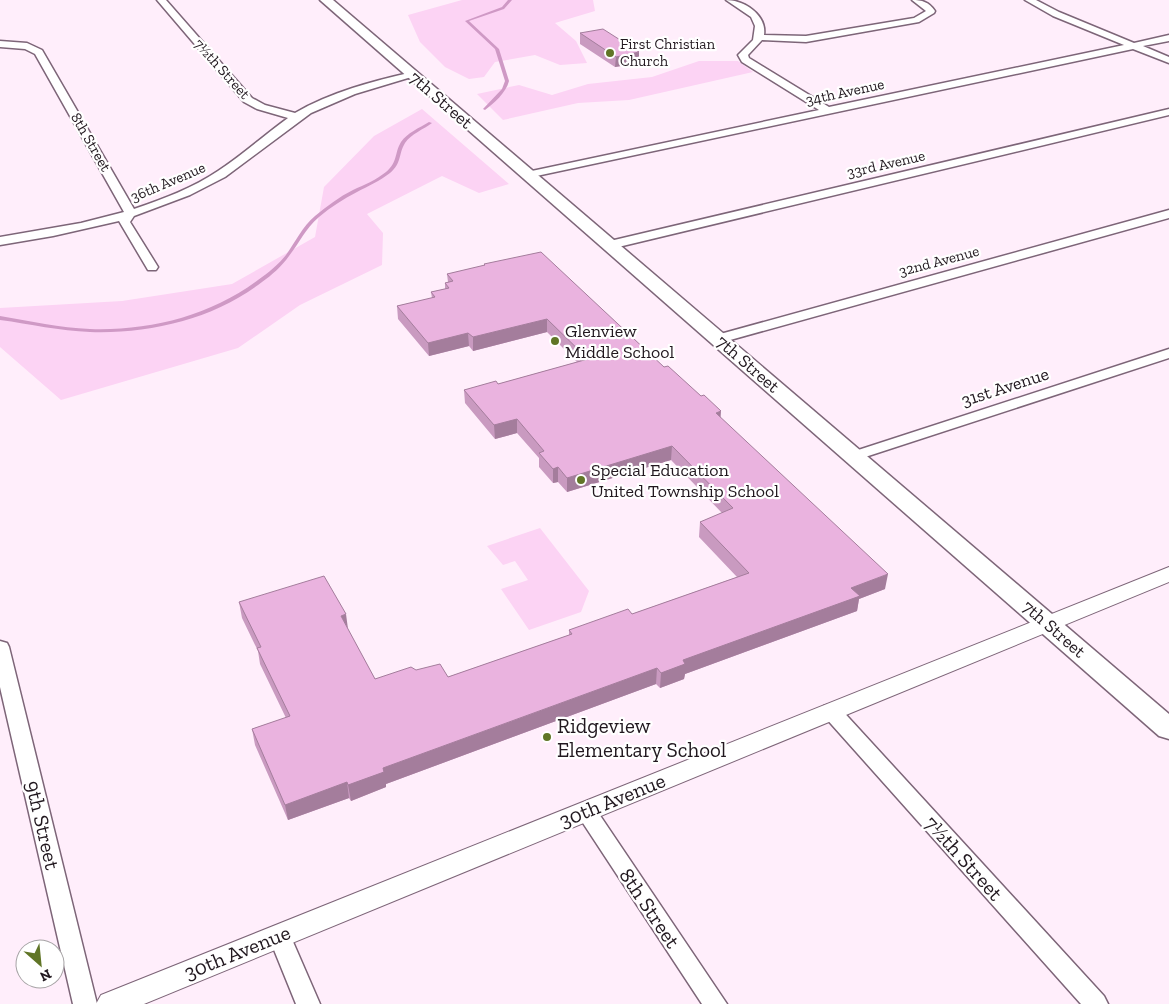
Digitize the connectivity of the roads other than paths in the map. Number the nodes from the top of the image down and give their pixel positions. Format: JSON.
{"nodes":[{"id":1,"x":161,"y":0,"type":"edge"},
{"id":2,"x":326,"y":0,"type":"edge"},
{"id":3,"x":730,"y":0,"type":"edge"},
{"id":4,"x":916,"y":0,"type":"edge"},
{"id":5,"x":1029,"y":0,"type":"edge"},
{"id":6,"x":758,"y":37,"type":"junction"},
{"id":7,"x":1169,"y":38,"type":"edge"},
{"id":8,"x":0,"y":44,"type":"edge"},
{"id":9,"x":1134,"y":46,"type":"junction"},
{"id":10,"x":1169,"y":60,"type":"edge"},
{"id":11,"x":413,"y":75,"type":"junction"},
{"id":12,"x":828,"y":111,"type":"junction"},
{"id":13,"x":1169,"y":112,"type":"edge"},
{"id":14,"x":297,"y":117,"type":"junction"},
{"id":15,"x":527,"y":175,"type":"junction"},
{"id":16,"x":130,"y":214,"type":"junction"},
{"id":17,"x":1169,"y":214,"type":"edge"},
{"id":18,"x":0,"y":242,"type":"edge"},
{"id":19,"x":610,"y":245,"type":"junction"},
{"id":20,"x":152,"y":267,"type":"dead end"},
{"id":21,"x":718,"y":338,"type":"junction"},
{"id":22,"x":1169,"y":353,"type":"edge"},
{"id":23,"x":854,"y":456,"type":"junction"},
{"id":24,"x":1169,"y":574,"type":"edge"},
{"id":25,"x":1047,"y":624,"type":"junction"},
{"id":26,"x":0,"y":647,"type":"edge"},
{"id":27,"x":831,"y":711,"type":"junction"},
{"id":28,"x":1169,"y":729,"type":"edge"},
{"id":29,"x":586,"y":811,"type":"junction"},
{"id":30,"x":279,"y":935,"type":"junction"},
{"id":31,"x":85,"y":1004,"type":"edge"},
{"id":32,"x":111,"y":1004,"type":"edge"},
{"id":33,"x":308,"y":1004,"type":"edge"},
{"id":34,"x":715,"y":1004,"type":"edge"},
{"id":35,"x":1096,"y":1004,"type":"edge"}],
"edges":[{"from":1,"to":14,"type":"street","name":"7½th Street"},
{"from":2,"to":11,"type":"main road","name":"7th Street"},
{"from":3,"to":6,"type":"street"},
{"from":4,"to":6,"type":"street"},
{"from":5,"to":9,"type":"street"},
{"from":6,"to":12,"type":"street"},
{"from":7,"to":9,"type":"street","name":"34th Avenue"},
{"from":8,"to":16,"type":"street","name":"8th Street"},
{"from":9,"to":10,"type":"street"},
{"from":9,"to":12,"type":"street","name":"34th Avenue"},
{"from":11,"to":14,"type":"street","name":"36th Avenue"},
{"from":11,"to":15,"type":"main road","name":"7th Street"},
{"from":12,"to":15,"type":"street","name":"34th Avenue"},
{"from":13,"to":19,"type":"street","name":"33rd Avenue"},
{"from":14,"to":16,"type":"street","name":"36th Avenue"},
{"from":15,"to":19,"type":"main road","name":"7th Street"},
{"from":16,"to":18,"type":"street","name":"36th Avenue"},
{"from":16,"to":20,"type":"street","name":"8th Street"},
{"from":17,"to":21,"type":"street","name":"32nd Avenue"},
{"from":19,"to":21,"type":"main road","name":"7th Street"},
{"from":21,"to":23,"type":"main road","name":"7th Street"},
{"from":22,"to":23,"type":"street","name":"31st Avenue"},
{"from":23,"to":25,"type":"main road","name":"7th Street"},
{"from":24,"to":25,"type":"street","name":"30th Avenue"},
{"from":25,"to":27,"type":"street","name":"30th Avenue"},
{"from":25,"to":28,"type":"main road","name":"7th Street"},
{"from":26,"to":31,"type":"street","name":"9th Street"},
{"from":27,"to":29,"type":"street","name":"30th Avenue"},
{"from":27,"to":35,"type":"street","name":"7½th Street"},
{"from":29,"to":30,"type":"street","name":"30th Avenue"},
{"from":29,"to":34,"type":"street","name":"8th Street"},
{"from":30,"to":32,"type":"street","name":"30th Avenue"},
{"from":30,"to":33,"type":"street"}]}
